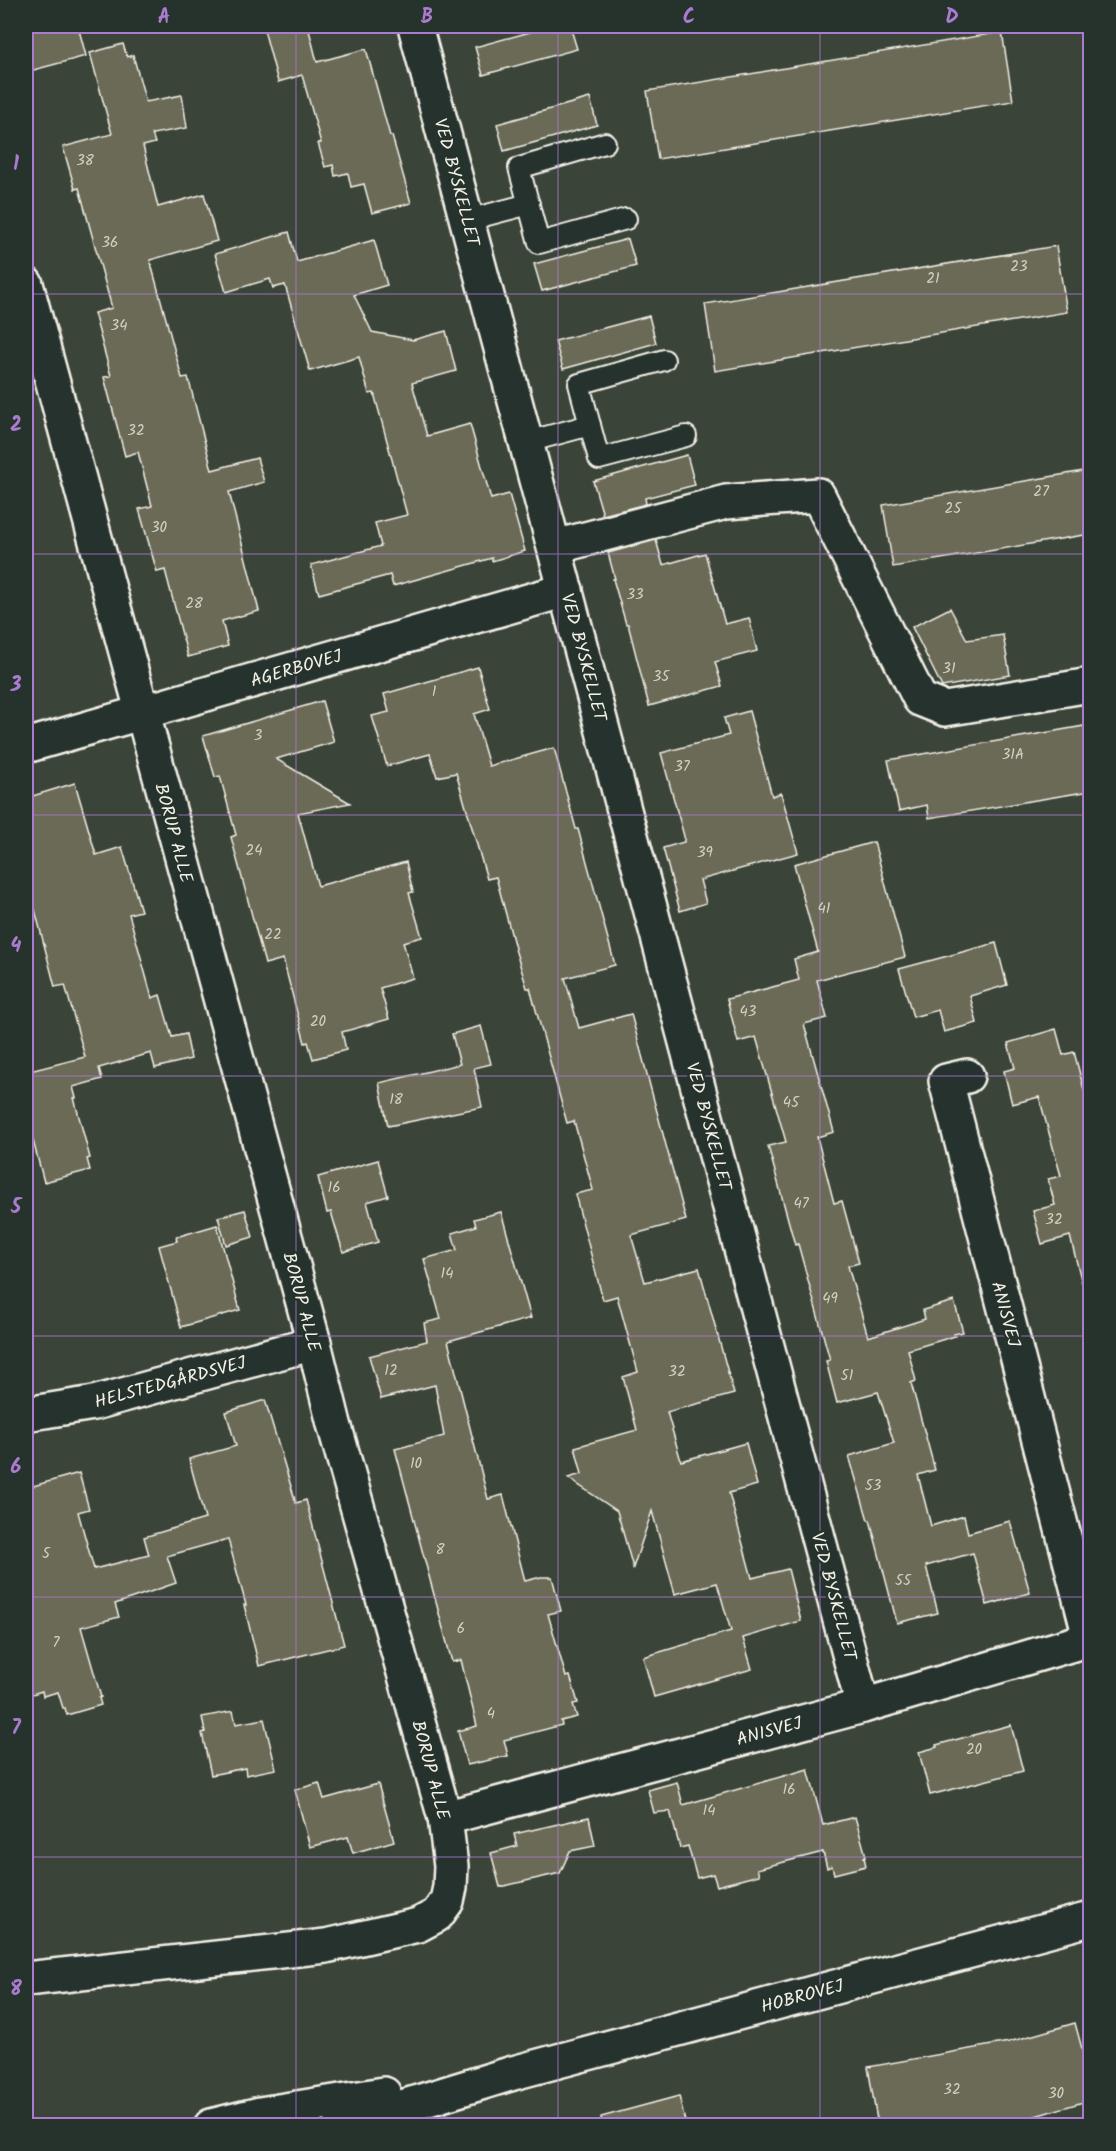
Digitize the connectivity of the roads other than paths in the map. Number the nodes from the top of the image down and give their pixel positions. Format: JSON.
{"nodes":[{"id":1,"x":415,"y":26,"type":"edge"},
{"id":2,"x":605,"y":143,"type":"dead end"},
{"id":3,"x":529,"y":204,"type":"junction"},
{"id":4,"x":626,"y":219,"type":"dead end"},
{"id":5,"x":468,"y":220,"type":"junction"},
{"id":6,"x":26,"y":288,"type":"edge"},
{"id":7,"x":664,"y":360,"type":"dead end"},
{"id":8,"x":590,"y":425,"type":"junction"},
{"id":9,"x":686,"y":436,"type":"dead end"},
{"id":10,"x":527,"y":442,"type":"junction"},
{"id":11,"x":555,"y":547,"type":"junction"},
{"id":12,"x":566,"y":590,"type":"junction"},
{"id":13,"x":1090,"y":685,"type":"edge"},
{"id":14,"x":141,"y":713,"type":"junction"},
{"id":15,"x":26,"y":746,"type":"edge"},
{"id":16,"x":967,"y":1076,"type":"dead end"},
{"id":17,"x":314,"y":1343,"type":"junction"},
{"id":18,"x":26,"y":1414,"type":"edge"},
{"id":19,"x":1090,"y":1638,"type":"edge"},
{"id":20,"x":863,"y":1706,"type":"junction"},
{"id":21,"x":445,"y":1818,"type":"junction"},
{"id":22,"x":1090,"y":1919,"type":"edge"},
{"id":23,"x":26,"y":1979,"type":"edge"},
{"id":24,"x":513,"y":2073,"type":"junction"},
{"id":25,"x":211,"y":2126,"type":"edge"},
{"id":26,"x":340,"y":2126,"type":"edge"}],
"edges":[{"from":1,"to":5,"type":"street","name":"VED BYSKELLET"},
{"from":2,"to":3,"type":"lane"},
{"from":3,"to":4,"type":"lane"},
{"from":3,"to":5,"type":"lane"},
{"from":5,"to":10,"type":"street","name":"VED BYSKELLET"},
{"from":6,"to":14,"type":"street","name":"BORUP ALLE"},
{"from":7,"to":8,"type":"lane"},
{"from":8,"to":9,"type":"lane"},
{"from":8,"to":10,"type":"lane"},
{"from":10,"to":11,"type":"street","name":"VED BYSKELLET"},
{"from":11,"to":12,"type":"street","name":"VED BYSKELLET"},
{"from":11,"to":13,"type":"street"},
{"from":12,"to":14,"type":"street","name":"AGERBOVEJ"},
{"from":12,"to":20,"type":"street","name":"VED BYSKELLET"},
{"from":14,"to":15,"type":"street","name":"AGERBOVEJ"},
{"from":14,"to":17,"type":"street","name":"BORUP ALLE"},
{"from":16,"to":19,"type":"street","name":"ANISVEJ"},
{"from":17,"to":18,"type":"street","name":"HELSTEDGÅRDSVEJ"},
{"from":17,"to":21,"type":"street","name":"BORUP ALLE"},
{"from":19,"to":20,"type":"street","name":"ANISVEJ"},
{"from":20,"to":21,"type":"street","name":"ANISVEJ"},
{"from":21,"to":23,"type":"street","name":"BORUP ALLE"},
{"from":22,"to":24,"type":"street","name":"HOBROVEJ"},
{"from":24,"to":25,"type":"street","name":"HOBROVEJ"},
{"from":24,"to":26,"type":"street","name":"HOBROVEJ"}]}
